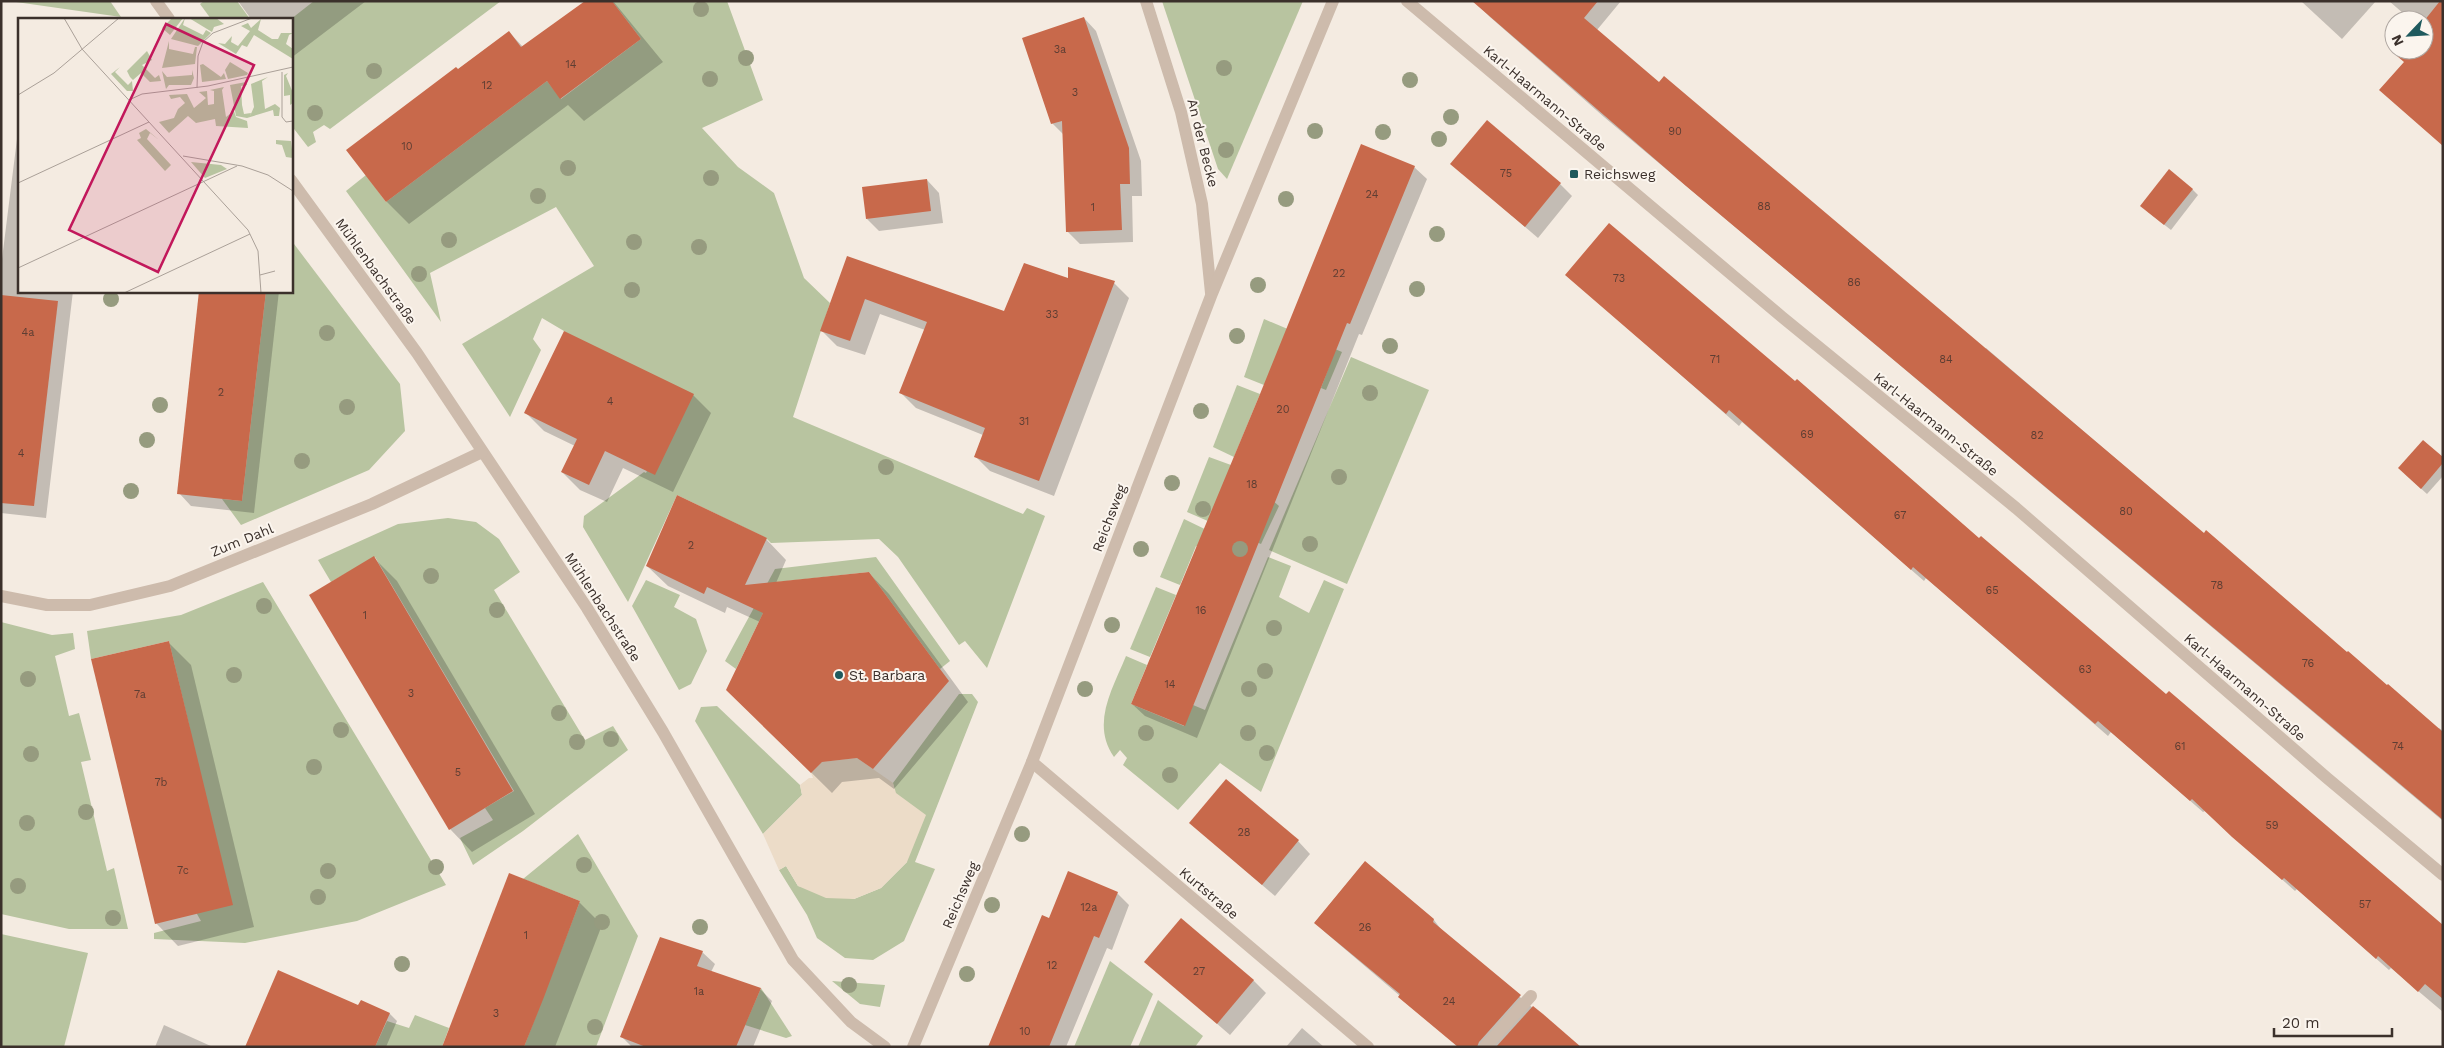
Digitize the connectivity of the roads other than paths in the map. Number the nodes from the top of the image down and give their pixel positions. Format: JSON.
{"nodes":[{"id":1,"x":156,"y":1,"type":"edge"},
{"id":2,"x":1146,"y":1,"type":"edge"},
{"id":3,"x":1333,"y":1,"type":"edge"},
{"id":4,"x":1407,"y":1,"type":"edge"},
{"id":5,"x":168,"y":18,"type":"edge"},
{"id":6,"x":292,"y":181,"type":"edge"},
{"id":7,"x":1211,"y":296,"type":"junction"},
{"id":8,"x":482,"y":452,"type":"junction"},
{"id":9,"x":1,"y":596,"type":"edge"},
{"id":10,"x":1032,"y":762,"type":"junction"},
{"id":11,"x":2443,"y":875,"type":"edge"},
{"id":12,"x":1531,"y":996,"type":"dead end"},
{"id":13,"x":885,"y":1047,"type":"edge"},
{"id":14,"x":913,"y":1047,"type":"edge"},
{"id":15,"x":1368,"y":1047,"type":"edge"},
{"id":16,"x":1484,"y":1047,"type":"edge"}],
"edges":[{"from":1,"to":5,"type":"street"},
{"from":2,"to":7,"type":"street","name":"An der Becke"},
{"from":3,"to":7,"type":"street","name":"Reichsweg"},
{"from":4,"to":11,"type":"street","name":"Karl-Haarmann-Straße"},
{"from":6,"to":8,"type":"street","name":"Mühlenbachstraße"},
{"from":7,"to":10,"type":"street","name":"Reichsweg"},
{"from":8,"to":9,"type":"street","name":"Zum Dahl"},
{"from":8,"to":13,"type":"street","name":"Mühlenbachstraße"},
{"from":10,"to":14,"type":"street","name":"Reichsweg"},
{"from":10,"to":15,"type":"street","name":"Kurtstraße"},
{"from":12,"to":16,"type":"street"}]}
